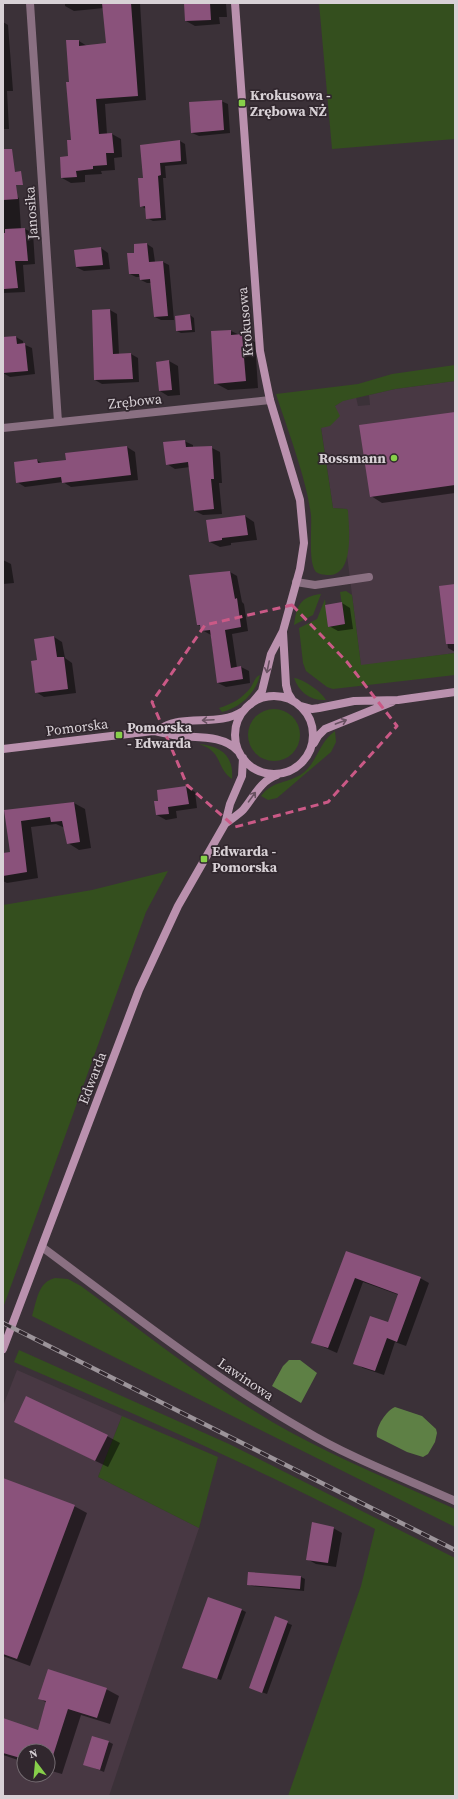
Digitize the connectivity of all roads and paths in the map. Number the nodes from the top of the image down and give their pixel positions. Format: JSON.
{"nodes":[{"id":1,"x":30,"y":3,"type":"edge"},
{"id":2,"x":235,"y":3,"type":"edge"},
{"id":3,"x":270,"y":400,"type":"junction"},
{"id":4,"x":58,"y":422,"type":"junction"},
{"id":5,"x":3,"y":428,"type":"edge"},
{"id":6,"x":369,"y":577,"type":"dead end"},
{"id":7,"x":296,"y":582,"type":"junction"},
{"id":8,"x":283,"y":631,"type":"junction"},
{"id":9,"x":455,"y":692,"type":"edge"},
{"id":10,"x":398,"y":700,"type":"junction"},
{"id":11,"x":293,"y":701,"type":"junction"},
{"id":12,"x":251,"y":704,"type":"junction"},
{"id":13,"x":300,"y":706,"type":"junction"},
{"id":14,"x":245,"y":709,"type":"junction"},
{"id":15,"x":153,"y":731,"type":"junction"},
{"id":16,"x":312,"y":746,"type":"junction"},
{"id":17,"x":3,"y":749,"type":"edge"},
{"id":18,"x":238,"y":751,"type":"junction"},
{"id":19,"x":243,"y":758,"type":"junction"},
{"id":20,"x":282,"y":774,"type":"junction"},
{"id":21,"x":225,"y":824,"type":"junction"},
{"id":22,"x":42,"y":1247,"type":"junction"},
{"id":23,"x":3,"y":1349,"type":"edge"},
{"id":24,"x":455,"y":1501,"type":"edge"}],
"edges":[{"from":1,"to":4,"type":"street","name":"Janosika"},
{"from":2,"to":3,"type":"street","name":"Krokusowa"},
{"from":3,"to":4,"type":"street","name":"Zrębowa"},
{"from":3,"to":7,"type":"street","name":"Krokusowa"},
{"from":4,"to":5,"type":"street","name":"Zrębowa"},
{"from":6,"to":7,"type":"street"},
{"from":7,"to":8,"type":"street","name":"Krokusowa"},
{"from":8,"to":11,"type":"street","name":"Krokusowa"},
{"from":8,"to":12,"type":"street","name":"Krokusowa","one_way":true},
{"from":9,"to":10,"type":"street"},
{"from":10,"to":13,"type":"street"},
{"from":16,"to":10,"type":"street","one_way":true},
{"from":11,"to":12,"type":"street"},
{"from":11,"to":13,"type":"street"},
{"from":12,"to":14,"type":"street"},
{"from":13,"to":16,"type":"street"},
{"from":14,"to":15,"type":"street","name":"Pomorska","one_way":true},
{"from":14,"to":18,"type":"street"},
{"from":15,"to":17,"type":"street","name":"Pomorska"},
{"from":15,"to":18,"type":"street","name":"Pomorska"},
{"from":16,"to":20,"type":"street"},
{"from":18,"to":19,"type":"street"},
{"from":19,"to":20,"type":"street"},
{"from":19,"to":21,"type":"street","name":"Edwarda"},
{"from":21,"to":20,"type":"street","name":"Edwarda","one_way":true},
{"from":21,"to":22,"type":"street","name":"Edwarda"},
{"from":22,"to":23,"type":"street","name":"Edwarda"},
{"from":22,"to":24,"type":"street","name":"Lawinowa"}]}
